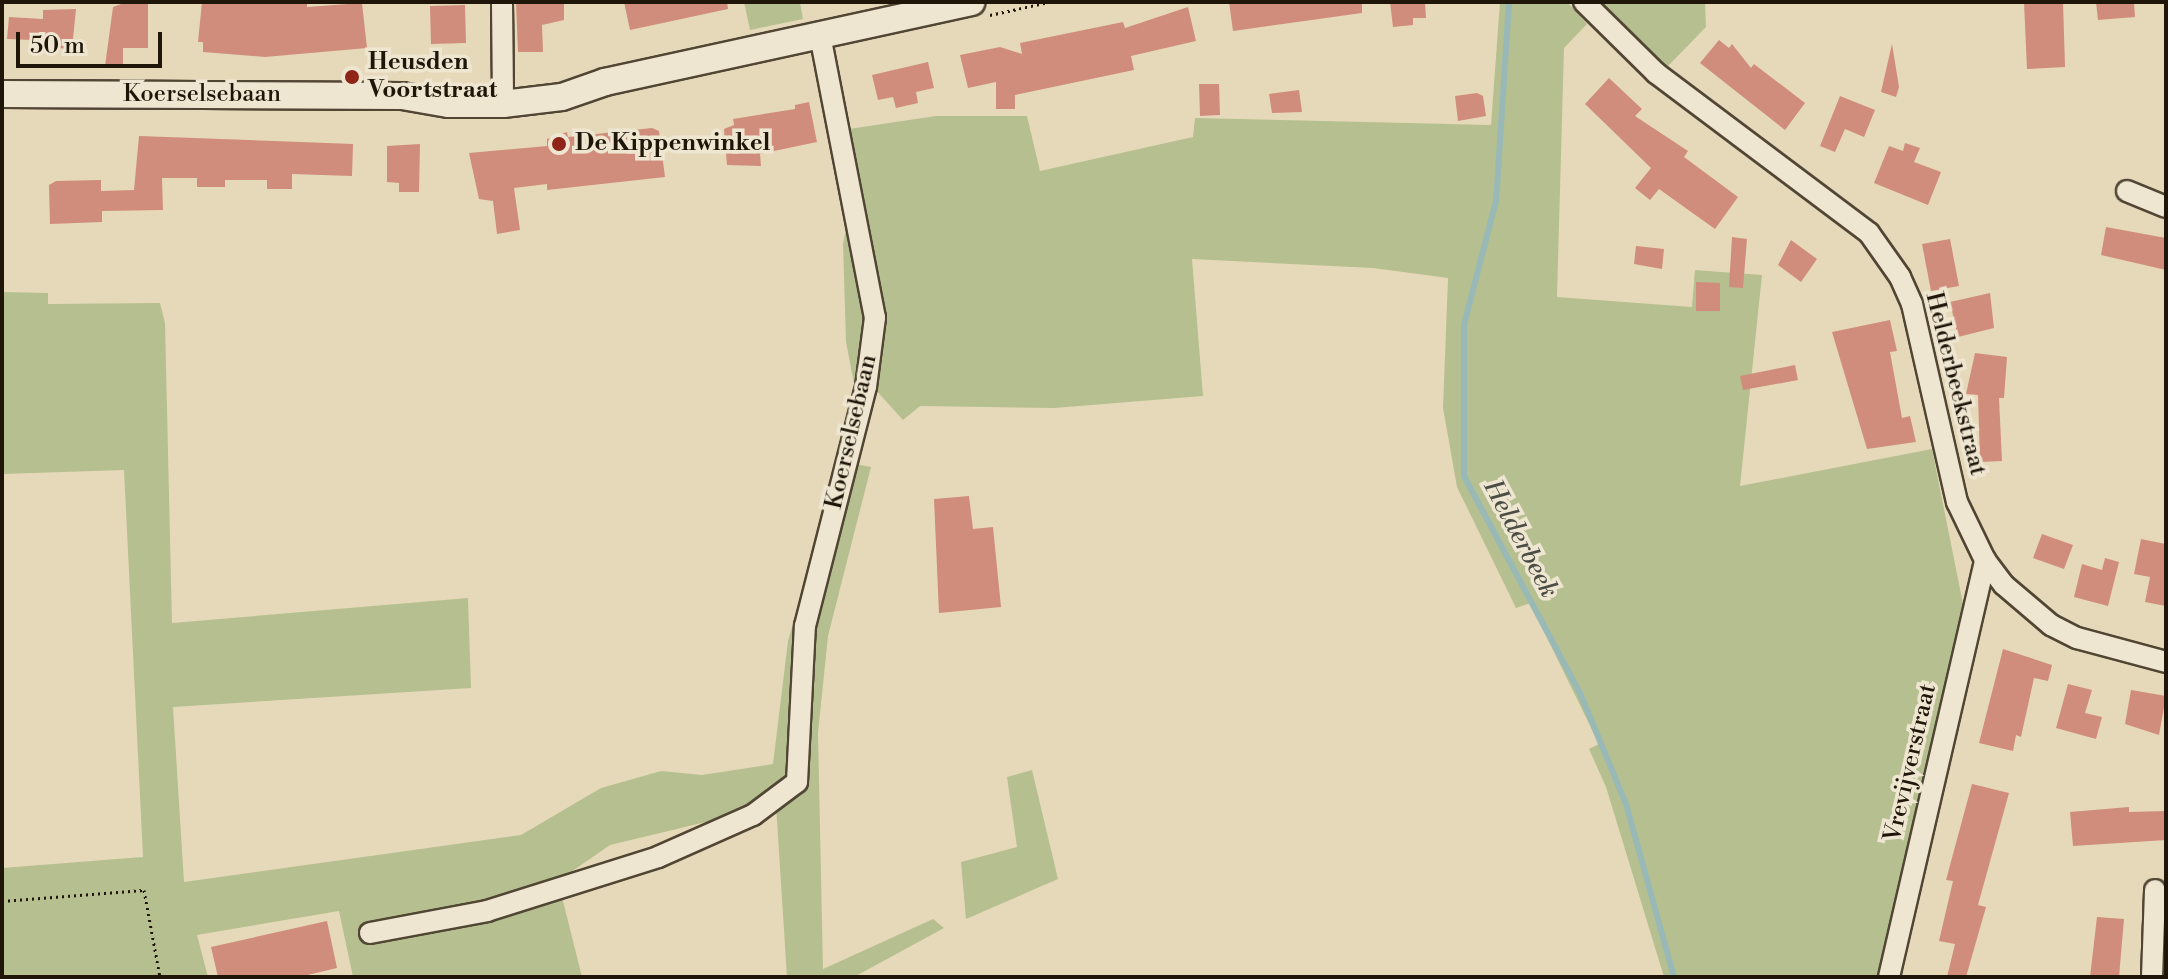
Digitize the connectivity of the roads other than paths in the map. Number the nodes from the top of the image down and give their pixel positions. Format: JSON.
{"nodes":[{"id":1,"x":502,"y":2,"type":"edge"},
{"id":2,"x":971,"y":2,"type":"edge"},
{"id":3,"x":1584,"y":2,"type":"edge"},
{"id":4,"x":820,"y":35,"type":"junction"},
{"id":5,"x":2,"y":94,"type":"edge"},
{"id":6,"x":502,"y":95,"type":"junction"},
{"id":7,"x":2127,"y":191,"type":"dead end"},
{"id":8,"x":2166,"y":207,"type":"edge"},
{"id":9,"x":1985,"y":560,"type":"junction"},
{"id":10,"x":2166,"y":662,"type":"edge"},
{"id":11,"x":2155,"y":890,"type":"dead end"},
{"id":12,"x":370,"y":933,"type":"dead end"},
{"id":13,"x":1889,"y":977,"type":"edge"},
{"id":14,"x":2152,"y":977,"type":"edge"}],
"edges":[{"from":1,"to":6,"type":"street"},
{"from":2,"to":4,"type":"street","name":"Koerselsebaan"},
{"from":3,"to":9,"type":"street","name":"Helderbeekstraat"},
{"from":4,"to":6,"type":"street","name":"Koerselsebaan"},
{"from":4,"to":12,"type":"street","name":"Koerselsebaan"},
{"from":5,"to":6,"type":"street","name":"Koerselsebaan"},
{"from":7,"to":8,"type":"street"},
{"from":9,"to":10,"type":"street","name":"Helderbeekstraat"},
{"from":9,"to":13,"type":"street","name":"Vrevijverstraat"},
{"from":11,"to":14,"type":"street"}]}
